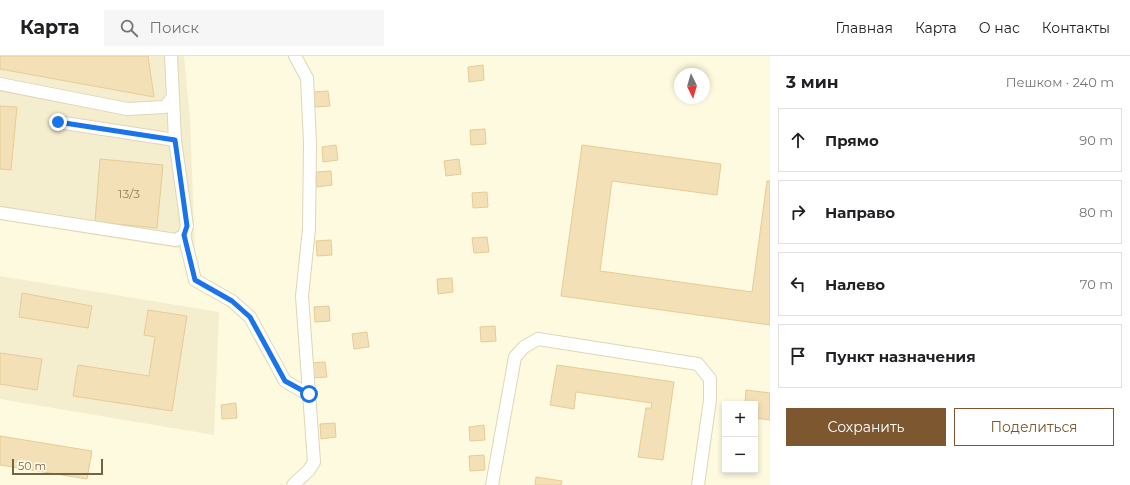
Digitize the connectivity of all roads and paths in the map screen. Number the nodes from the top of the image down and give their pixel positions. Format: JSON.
{"nodes":[{"id":1,"x":172,"y":56,"type":"edge"},
{"id":2,"x":295,"y":56,"type":"edge"},
{"id":3,"x":0,"y":84,"type":"edge"},
{"id":4,"x":174,"y":97,"type":"junction"},
{"id":5,"x":58,"y":122,"type":"dead end"},
{"id":6,"x":175,"y":140,"type":"junction"},
{"id":7,"x":0,"y":213,"type":"edge"},
{"id":8,"x":184,"y":235,"type":"junction"},
{"id":9,"x":309,"y":394,"type":"junction"},
{"id":10,"x":292,"y":485,"type":"edge"},
{"id":11,"x":492,"y":485,"type":"edge"},
{"id":12,"x":698,"y":485,"type":"edge"}],
"edges":[{"from":1,"to":4,"type":"lane"},
{"from":2,"to":9,"type":"lane"},
{"from":3,"to":4,"type":"lane"},
{"from":4,"to":6,"type":"lane"},
{"from":5,"to":6,"type":"lane"},
{"from":6,"to":8,"type":"lane"},
{"from":7,"to":8,"type":"lane"},
{"from":8,"to":9,"type":"lane"},
{"from":9,"to":10,"type":"lane"},
{"from":11,"to":12,"type":"lane"}]}
